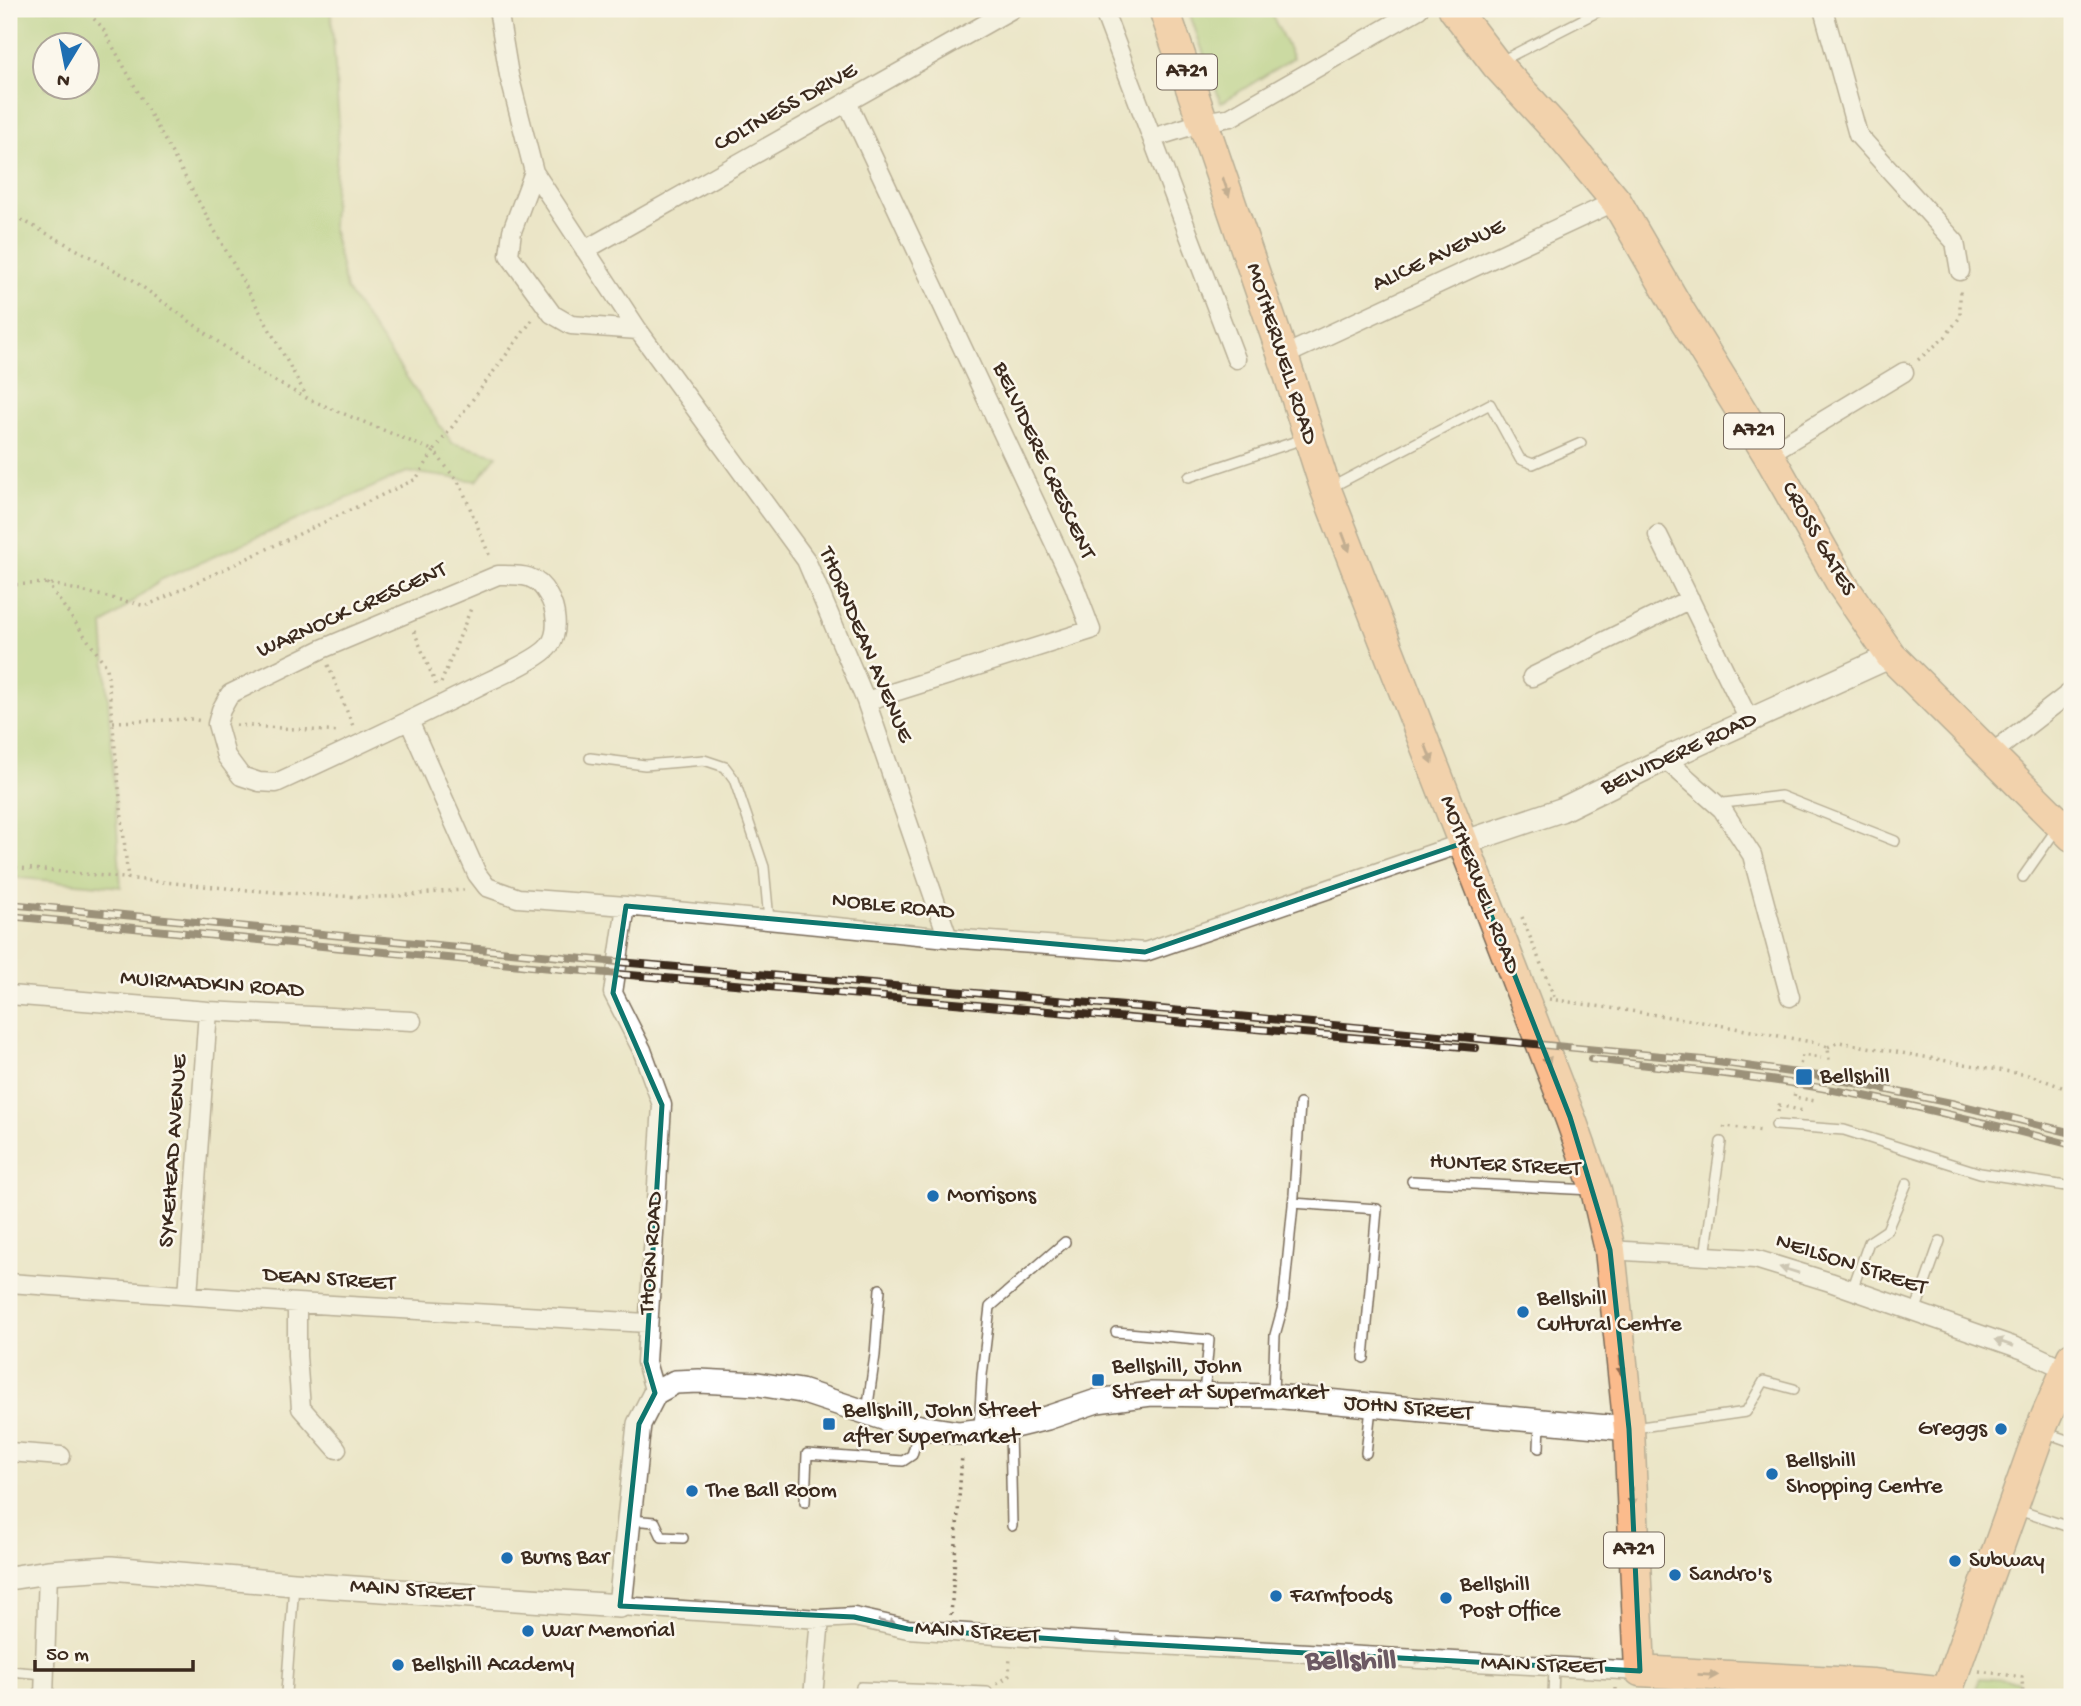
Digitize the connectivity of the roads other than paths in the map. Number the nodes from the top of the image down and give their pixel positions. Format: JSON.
{"nodes":[{"id":1,"x":498,"y":9,"type":"edge"},
{"id":2,"x":1012,"y":9,"type":"edge"},
{"id":3,"x":1103,"y":9,"type":"edge"},
{"id":4,"x":1164,"y":9,"type":"edge"},
{"id":5,"x":1419,"y":9,"type":"edge"},
{"id":6,"x":1454,"y":9,"type":"edge"},
{"id":7,"x":1604,"y":9,"type":"edge"},
{"id":8,"x":1823,"y":9,"type":"edge"},
{"id":9,"x":1496,"y":64,"type":"junction"},
{"id":10,"x":847,"y":102,"type":"junction"},
{"id":11,"x":1205,"y":122,"type":"junction"},
{"id":12,"x":1152,"y":138,"type":"junction"},
{"id":13,"x":534,"y":172,"type":"junction"},
{"id":14,"x":1616,"y":201,"type":"junction"},
{"id":15,"x":585,"y":250,"type":"junction"},
{"id":16,"x":1960,"y":271,"type":"road end"},
{"id":17,"x":638,"y":330,"type":"junction"},
{"id":18,"x":1283,"y":356,"type":"junction"},
{"id":19,"x":1236,"y":359,"type":"dead end"},
{"id":20,"x":1904,"y":372,"type":"road end"},
{"id":21,"x":1309,"y":437,"type":"junction"},
{"id":22,"x":1581,"y":443,"type":"dead end"},
{"id":23,"x":1768,"y":454,"type":"junction"},
{"id":24,"x":1189,"y":477,"type":"dead end"},
{"id":25,"x":1326,"y":490,"type":"junction"},
{"id":26,"x":1658,"y":535,"type":"dead end"},
{"id":27,"x":1690,"y":599,"type":"junction"},
{"id":28,"x":1891,"y":656,"type":"junction"},
{"id":29,"x":1531,"y":677,"type":"dead end"},
{"id":30,"x":2072,"y":691,"type":"edge"},
{"id":31,"x":866,"y":701,"type":"junction"},
{"id":32,"x":1749,"y":720,"type":"junction"},
{"id":33,"x":409,"y":721,"type":"junction"},
{"id":34,"x":1991,"y":754,"type":"junction"},
{"id":35,"x":590,"y":758,"type":"dead end"},
{"id":36,"x":1665,"y":759,"type":"junction"},
{"id":37,"x":1716,"y":804,"type":"junction"},
{"id":38,"x":2066,"y":830,"type":"edge"},
{"id":39,"x":1895,"y":841,"type":"dead end"},
{"id":40,"x":1463,"y":843,"type":"junction"},
{"id":41,"x":2023,"y":877,"type":"dead end"},
{"id":42,"x":626,"y":906,"type":"junction"},
{"id":43,"x":769,"y":920,"type":"junction"},
{"id":44,"x":948,"y":938,"type":"junction"},
{"id":45,"x":9,"y":995,"type":"edge"},
{"id":46,"x":1790,"y":997,"type":"dead end"},
{"id":47,"x":208,"y":1011,"type":"junction"},
{"id":48,"x":412,"y":1021,"type":"dead end"},
{"id":49,"x":1300,"y":1104,"type":"dead end"},
{"id":50,"x":1776,"y":1125,"type":"dead end"},
{"id":51,"x":1721,"y":1142,"type":"dead end"},
{"id":52,"x":1412,"y":1181,"type":"dead end"},
{"id":53,"x":1907,"y":1183,"type":"dead end"},
{"id":54,"x":2072,"y":1189,"type":"edge"},
{"id":55,"x":1596,"y":1190,"type":"junction"},
{"id":56,"x":1293,"y":1203,"type":"junction"},
{"id":57,"x":1940,"y":1241,"type":"dead end"},
{"id":58,"x":1065,"y":1242,"type":"dead end"},
{"id":59,"x":1611,"y":1250,"type":"junction"},
{"id":60,"x":1705,"y":1256,"type":"junction"},
{"id":61,"x":9,"y":1283,"type":"edge"},
{"id":62,"x":880,"y":1289,"type":"dead end"},
{"id":63,"x":1852,"y":1290,"type":"junction"},
{"id":64,"x":188,"y":1295,"type":"junction"},
{"id":65,"x":297,"y":1303,"type":"junction"},
{"id":66,"x":1915,"y":1312,"type":"junction"},
{"id":67,"x":647,"y":1323,"type":"junction"},
{"id":68,"x":1116,"y":1332,"type":"dead end"},
{"id":69,"x":1364,"y":1358,"type":"dead end"},
{"id":70,"x":2068,"y":1373,"type":"edge"},
{"id":71,"x":1794,"y":1389,"type":"dead end"},
{"id":72,"x":655,"y":1393,"type":"junction"},
{"id":73,"x":1204,"y":1394,"type":"junction"},
{"id":74,"x":1273,"y":1396,"type":"junction"},
{"id":75,"x":1371,"y":1406,"type":"junction"},
{"id":76,"x":867,"y":1414,"type":"junction"},
{"id":77,"x":1540,"y":1421,"type":"junction"},
{"id":78,"x":920,"y":1427,"type":"junction"},
{"id":79,"x":1010,"y":1427,"type":"junction"},
{"id":80,"x":1629,"y":1429,"type":"junction"},
{"id":81,"x":969,"y":1431,"type":"junction"},
{"id":82,"x":2040,"y":1431,"type":"junction"},
{"id":83,"x":2072,"y":1442,"type":"edge"},
{"id":84,"x":1539,"y":1448,"type":"dead end"},
{"id":85,"x":337,"y":1449,"type":"dead end"},
{"id":86,"x":9,"y":1452,"type":"edge"},
{"id":87,"x":1366,"y":1453,"type":"dead end"},
{"id":88,"x":61,"y":1455,"type":"dead end"},
{"id":89,"x":805,"y":1502,"type":"dead end"},
{"id":90,"x":2012,"y":1508,"type":"junction"},
{"id":91,"x":629,"y":1520,"type":"junction"},
{"id":92,"x":1012,"y":1526,"type":"dead end"},
{"id":93,"x":2072,"y":1528,"type":"edge"},
{"id":94,"x":683,"y":1538,"type":"dead end"},
{"id":95,"x":48,"y":1572,"type":"junction"},
{"id":96,"x":9,"y":1578,"type":"edge"},
{"id":97,"x":294,"y":1584,"type":"junction"},
{"id":98,"x":620,"y":1606,"type":"junction"},
{"id":99,"x":820,"y":1619,"type":"junction"},
{"id":100,"x":1553,"y":1668,"type":"junction"},
{"id":101,"x":9,"y":1671,"type":"edge"},
{"id":102,"x":1640,"y":1671,"type":"junction"},
{"id":103,"x":46,"y":1674,"type":"junction"},
{"id":104,"x":987,"y":1695,"type":"edge"},
{"id":105,"x":1946,"y":1695,"type":"edge"},
{"id":106,"x":44,"y":1697,"type":"edge"},
{"id":107,"x":288,"y":1697,"type":"edge"},
{"id":108,"x":813,"y":1697,"type":"edge"},
{"id":109,"x":860,"y":1697,"type":"edge"},
{"id":110,"x":1553,"y":1697,"type":"edge"}],
"edges":[{"from":1,"to":13,"type":"street","name":"THORNDEAN AVENUE"},
{"from":2,"to":10,"type":"street","name":"COLTNESS DRIVE"},
{"from":3,"to":12,"type":"street","name":"MOTHERWELL ROAD"},
{"from":4,"to":11,"type":"main road","name":"MOTHERWELL ROAD","number":"A721"},
{"from":5,"to":11,"type":"street"},
{"from":6,"to":9,"type":"main road","name":"CROSS GATES","number":"A721"},
{"from":7,"to":9,"type":"lane"},
{"from":8,"to":16,"type":"street"},
{"from":9,"to":14,"type":"main road","name":"CROSS GATES","number":"A721"},
{"from":10,"to":15,"type":"street","name":"COLTNESS DRIVE"},
{"from":10,"to":31,"type":"street","name":"BELVIDERE CRESCENT"},
{"from":11,"to":12,"type":"street"},
{"from":11,"to":18,"type":"main road","name":"MOTHERWELL ROAD","number":"A721","one_way":true},
{"from":12,"to":19,"type":"street","name":"MOTHERWELL ROAD"},
{"from":13,"to":15,"type":"street","name":"THORNDEAN AVENUE"},
{"from":13,"to":17,"type":"street"},
{"from":14,"to":18,"type":"street","name":"ALICE AVENUE"},
{"from":14,"to":23,"type":"main road","name":"CROSS GATES","number":"A721"},
{"from":15,"to":17,"type":"street","name":"THORNDEAN AVENUE"},
{"from":17,"to":31,"type":"street","name":"THORNDEAN AVENUE"},
{"from":18,"to":21,"type":"main road","name":"MOTHERWELL ROAD","number":"A721"},
{"from":20,"to":23,"type":"street"},
{"from":21,"to":24,"type":"lane"},
{"from":21,"to":25,"type":"main road","name":"MOTHERWELL ROAD","number":"A721"},
{"from":22,"to":25,"type":"lane"},
{"from":23,"to":28,"type":"main road","name":"CROSS GATES","number":"A721"},
{"from":25,"to":40,"type":"main road","name":"MOTHERWELL ROAD","number":"A721","one_way":true},
{"from":26,"to":27,"type":"street"},
{"from":27,"to":29,"type":"street"},
{"from":27,"to":32,"type":"street"},
{"from":28,"to":32,"type":"street","name":"BELVIDERE ROAD"},
{"from":28,"to":34,"type":"main road","name":"CROSS GATES","number":"A721"},
{"from":30,"to":34,"type":"street"},
{"from":31,"to":44,"type":"street","name":"THORNDEAN AVENUE"},
{"from":32,"to":36,"type":"street","name":"BELVIDERE ROAD"},
{"from":33,"to":33,"type":"street","name":"WARNOCK CRESCENT"},
{"from":33,"to":42,"type":"street","name":"NOBLE ROAD"},
{"from":34,"to":38,"type":"main road","name":"CROSS GATES","number":"A721"},
{"from":35,"to":43,"type":"lane"},
{"from":36,"to":37,"type":"street"},
{"from":36,"to":40,"type":"street","name":"BELVIDERE ROAD"},
{"from":37,"to":39,"type":"lane"},
{"from":37,"to":46,"type":"street"},
{"from":38,"to":41,"type":"lane"},
{"from":40,"to":44,"type":"street","name":"NOBLE ROAD"},
{"from":40,"to":55,"type":"main road","name":"MOTHERWELL ROAD","number":"A721","one_way":true},
{"from":42,"to":43,"type":"street","name":"NOBLE ROAD"},
{"from":42,"to":67,"type":"street","name":"THORN ROAD"},
{"from":43,"to":44,"type":"street","name":"NOBLE ROAD"},
{"from":45,"to":47,"type":"street","name":"MUIRMADKIN ROAD"},
{"from":47,"to":48,"type":"street","name":"MUIRMADKIN ROAD"},
{"from":47,"to":64,"type":"street","name":"SYKEHEAD AVENUE"},
{"from":49,"to":56,"type":"lane"},
{"from":50,"to":54,"type":"lane"},
{"from":51,"to":60,"type":"lane"},
{"from":52,"to":55,"type":"lane","name":"HUNTER STREET"},
{"from":53,"to":63,"type":"lane"},
{"from":55,"to":59,"type":"main road","name":"MOTHERWELL ROAD","number":"A721"},
{"from":56,"to":69,"type":"lane"},
{"from":56,"to":74,"type":"lane"},
{"from":57,"to":66,"type":"lane"},
{"from":58,"to":81,"type":"lane"},
{"from":59,"to":60,"type":"street","name":"NEILSON STREET"},
{"from":59,"to":80,"type":"main road","name":"MOTHERWELL ROAD","number":"A721","one_way":true},
{"from":63,"to":60,"type":"street","name":"NEILSON STREET","one_way":true},
{"from":61,"to":64,"type":"street","name":"DEAN STREET"},
{"from":62,"to":76,"type":"lane"},
{"from":63,"to":66,"type":"street","name":"NEILSON STREET"},
{"from":64,"to":65,"type":"street","name":"DEAN STREET"},
{"from":65,"to":67,"type":"street","name":"DEAN STREET"},
{"from":65,"to":85,"type":"street"},
{"from":70,"to":66,"type":"street","name":"NEILSON STREET","one_way":true},
{"from":67,"to":72,"type":"street","name":"THORN ROAD"},
{"from":68,"to":73,"type":"lane"},
{"from":70,"to":82,"type":"main road"},
{"from":71,"to":80,"type":"lane"},
{"from":72,"to":76,"type":"street","name":"JOHN STREET"},
{"from":72,"to":91,"type":"street"},
{"from":73,"to":74,"type":"street","name":"JOHN STREET"},
{"from":73,"to":79,"type":"street","name":"JOHN STREET"},
{"from":74,"to":75,"type":"street","name":"JOHN STREET"},
{"from":75,"to":77,"type":"street","name":"JOHN STREET"},
{"from":75,"to":87,"type":"lane"},
{"from":76,"to":78,"type":"street","name":"JOHN STREET"},
{"from":77,"to":80,"type":"street","name":"JOHN STREET"},
{"from":77,"to":84,"type":"lane"},
{"from":78,"to":81,"type":"street","name":"JOHN STREET"},
{"from":78,"to":89,"type":"lane"},
{"from":79,"to":81,"type":"street","name":"JOHN STREET"},
{"from":79,"to":92,"type":"lane"},
{"from":80,"to":102,"type":"main road","name":"MOTHERWELL ROAD","number":"A721","one_way":true},
{"from":82,"to":83,"type":"lane"},
{"from":82,"to":90,"type":"main road"},
{"from":86,"to":88,"type":"street"},
{"from":90,"to":93,"type":"lane"},
{"from":90,"to":105,"type":"main road"},
{"from":91,"to":94,"type":"lane"},
{"from":91,"to":98,"type":"street"},
{"from":95,"to":96,"type":"street","name":"MAIN STREET"},
{"from":95,"to":97,"type":"street","name":"MAIN STREET"},
{"from":95,"to":103,"type":"street"},
{"from":97,"to":98,"type":"street","name":"MAIN STREET"},
{"from":97,"to":107,"type":"lane"},
{"from":98,"to":99,"type":"street","name":"MAIN STREET"},
{"from":99,"to":100,"type":"street","name":"MAIN STREET","one_way":true},
{"from":99,"to":108,"type":"street"},
{"from":100,"to":102,"type":"street","name":"MAIN STREET"},
{"from":100,"to":110,"type":"lane"},
{"from":101,"to":103,"type":"lane"},
{"from":102,"to":105,"type":"main road","name":"MAIN STREET","one_way":true},
{"from":103,"to":106,"type":"street"},
{"from":104,"to":109,"type":"lane"}]}
